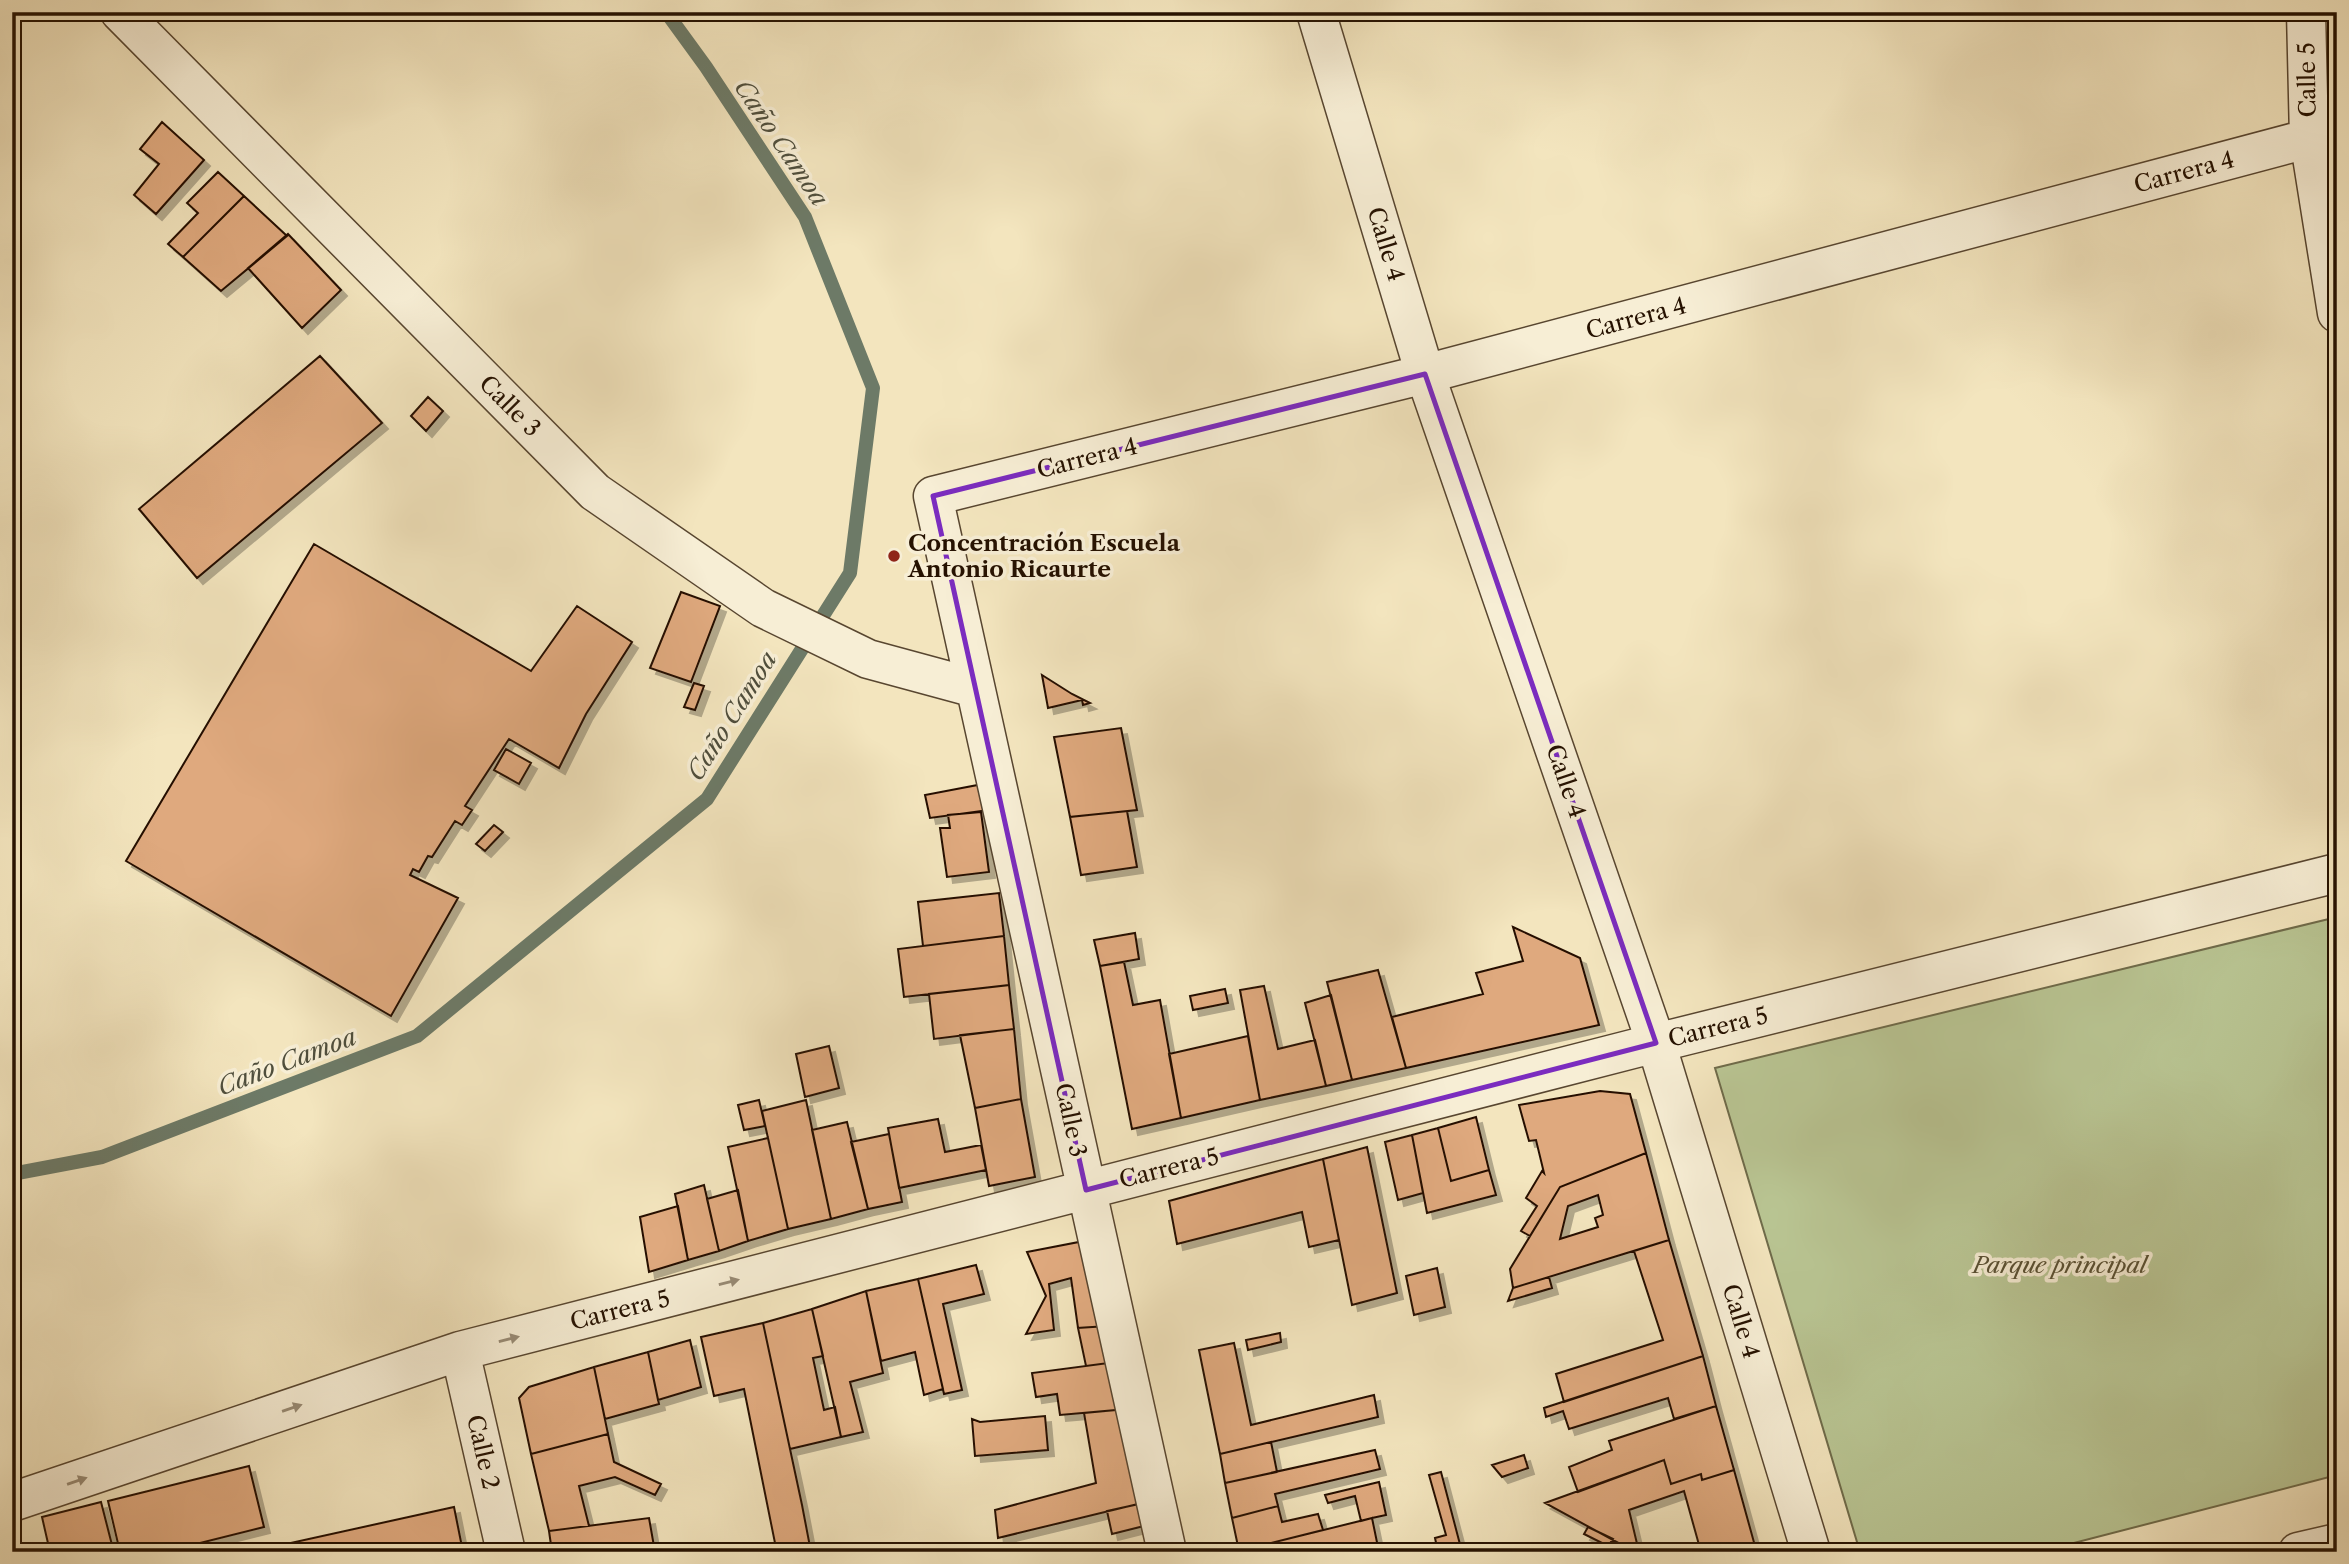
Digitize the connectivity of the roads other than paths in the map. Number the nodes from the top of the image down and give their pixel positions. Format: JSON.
{"nodes":[{"id":1,"x":120,"y":12,"type":"edge"},
{"id":2,"x":1317,"y":12,"type":"edge"},
{"id":3,"x":2306,"y":12,"type":"edge"},
{"id":4,"x":2323,"y":135,"type":"edge"},
{"id":5,"x":2337,"y":313,"type":"edge"},
{"id":6,"x":1425,"y":374,"type":"junction"},
{"id":7,"x":933,"y":496,"type":"joint"},
{"id":8,"x":975,"y":688,"type":"junction"},
{"id":9,"x":2337,"y":873,"type":"edge"},
{"id":10,"x":1656,"y":1043,"type":"junction"},
{"id":11,"x":1086,"y":1190,"type":"junction"},
{"id":12,"x":460,"y":1351,"type":"junction"},
{"id":13,"x":12,"y":1502,"type":"edge"},
{"id":14,"x":2337,"y":1543,"type":"edge"},
{"id":15,"x":506,"y":1552,"type":"edge"},
{"id":16,"x":1167,"y":1552,"type":"edge"},
{"id":17,"x":1811,"y":1552,"type":"edge"},
{"id":18,"x":2298,"y":1552,"type":"edge"}],
"edges":[{"from":1,"to":8,"type":"street","name":"Calle 3"},
{"from":2,"to":6,"type":"street","name":"Calle 4"},
{"from":3,"to":4,"type":"street","name":"Calle 5"},
{"from":4,"to":5,"type":"street","name":"Calle 5"},
{"from":4,"to":6,"type":"street","name":"Carrera 4"},
{"from":6,"to":7,"type":"street","name":"Carrera 4"},
{"from":6,"to":10,"type":"street","name":"Calle 4"},
{"from":7,"to":8,"type":"street","name":"Calle 3"},
{"from":8,"to":11,"type":"street","name":"Calle 3"},
{"from":9,"to":10,"type":"street","name":"Carrera 5"},
{"from":10,"to":11,"type":"street","name":"Carrera 5"},
{"from":10,"to":17,"type":"street","name":"Calle 4"},
{"from":12,"to":11,"type":"street","name":"Carrera 5","one_way":true},
{"from":11,"to":16,"type":"street","name":"Calle 3"},
{"from":13,"to":12,"type":"street","name":"Carrera 5","one_way":true},
{"from":12,"to":15,"type":"street","name":"Calle 2"},
{"from":14,"to":18,"type":"street"}]}
